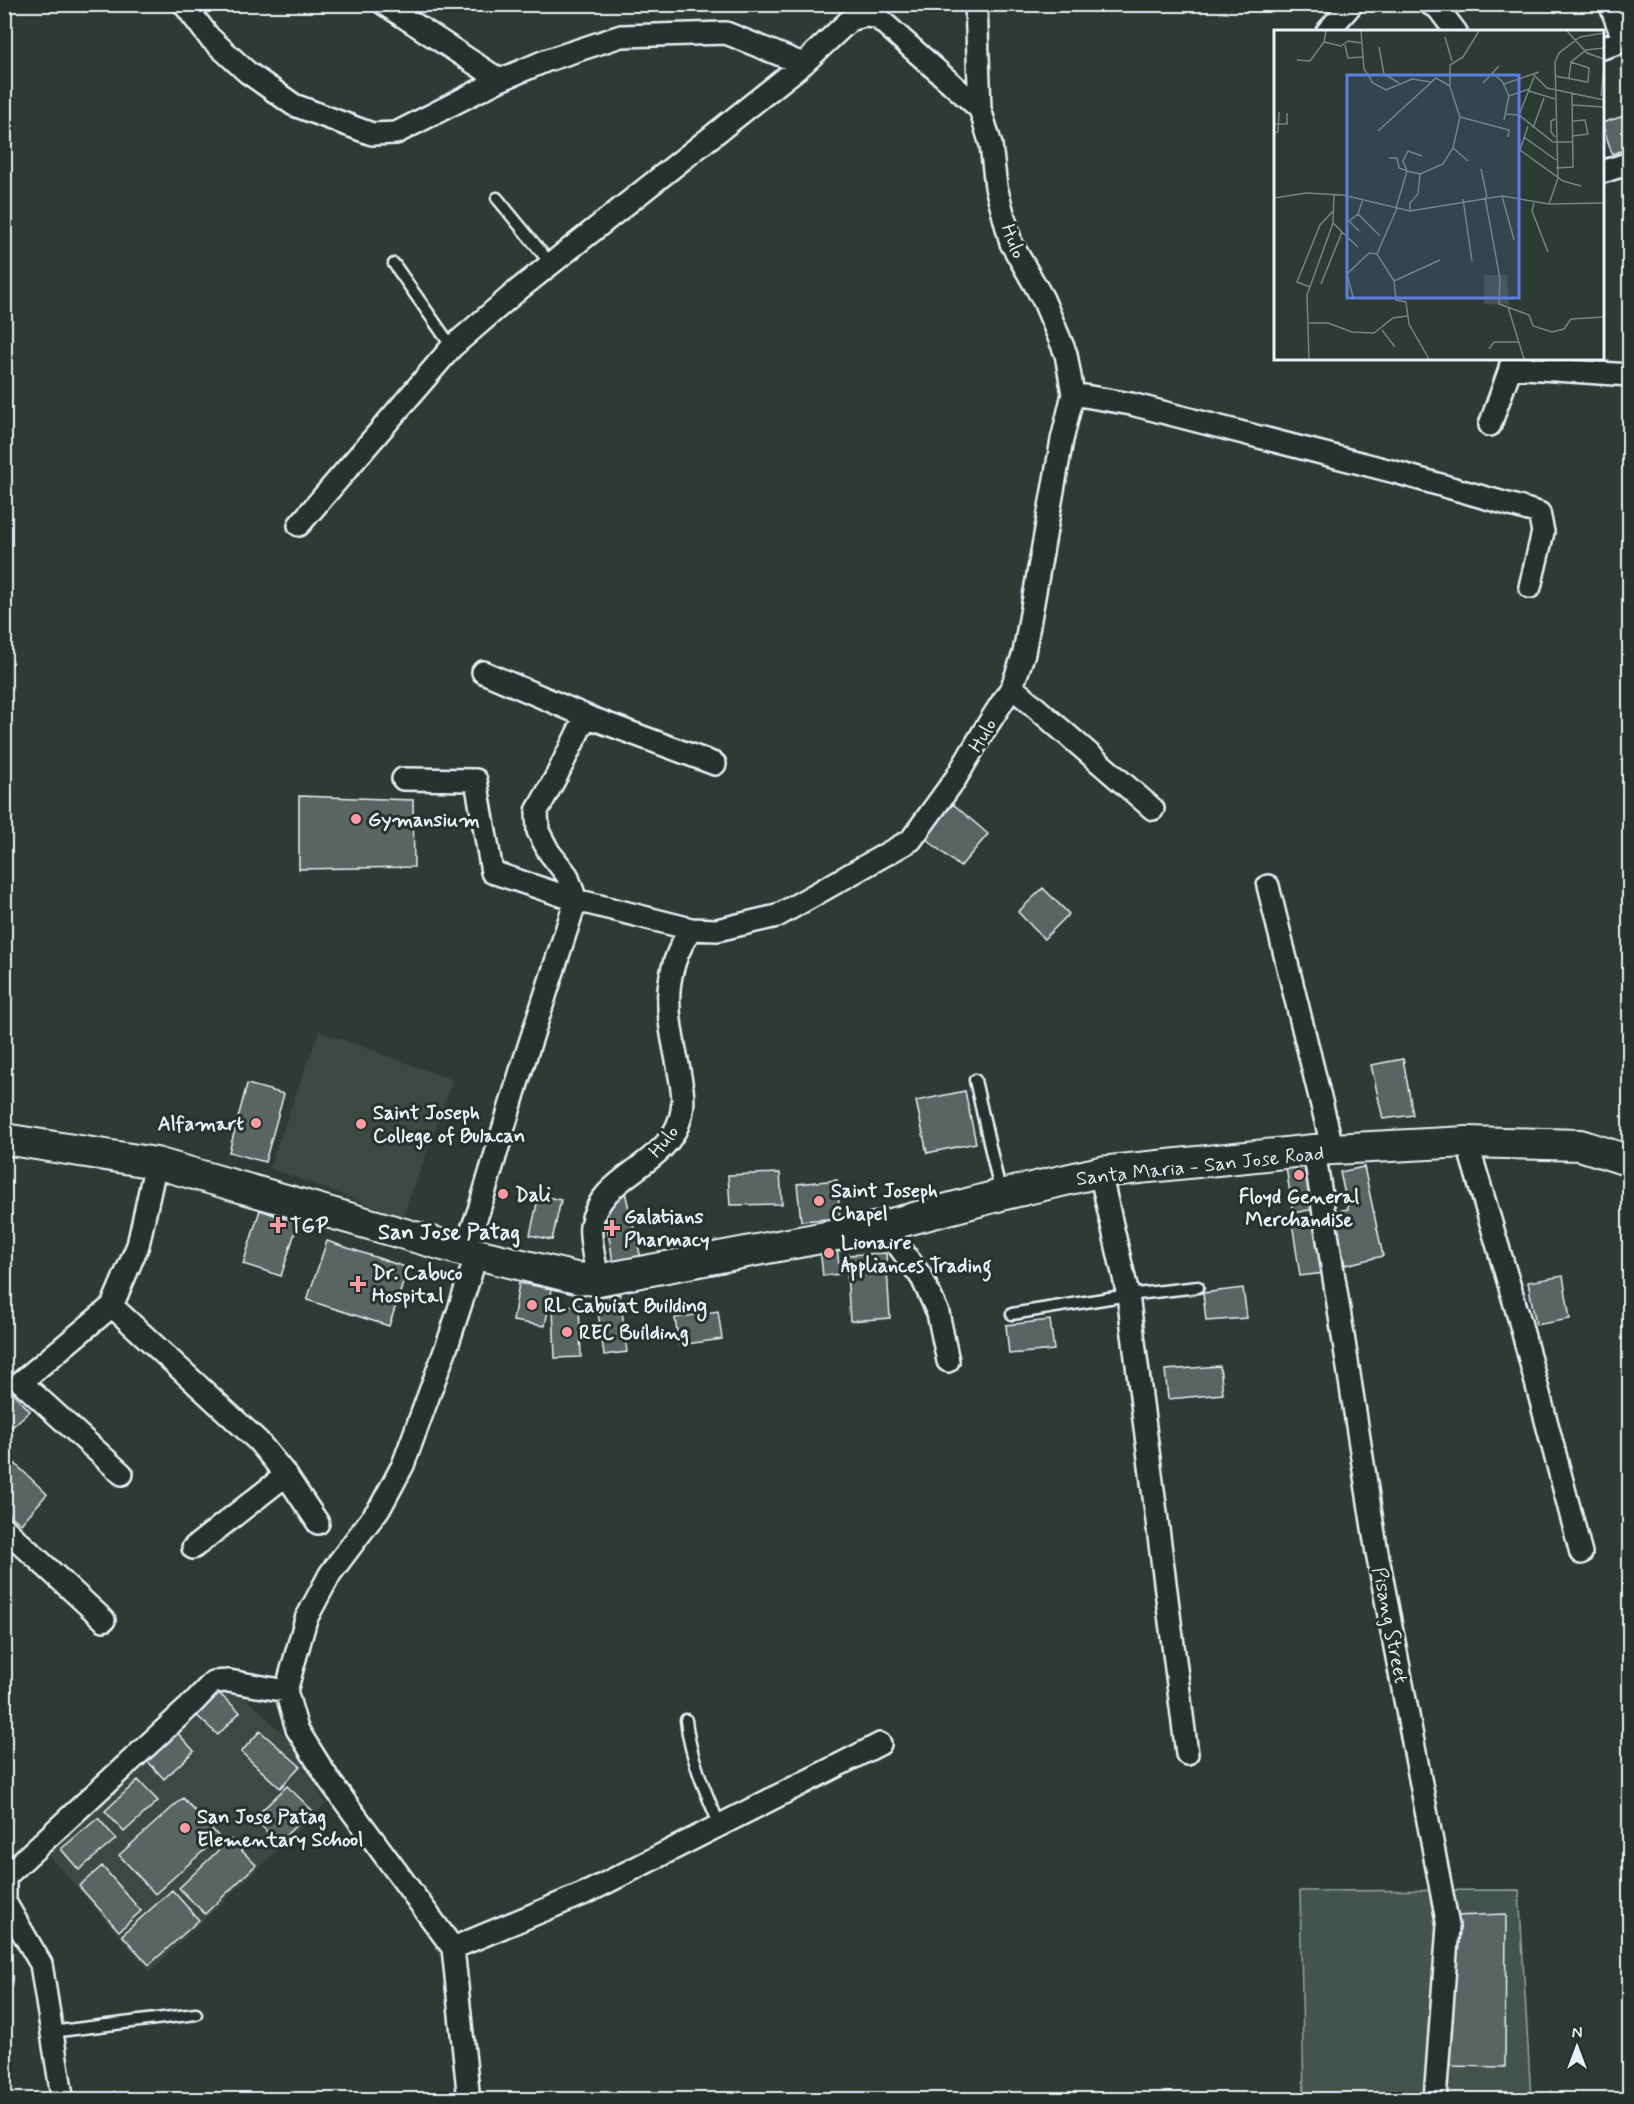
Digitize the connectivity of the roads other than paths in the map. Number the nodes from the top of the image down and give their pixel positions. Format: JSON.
{"nodes":[{"id":1,"x":184,"y":4,"type":"edge"},
{"id":2,"x":384,"y":4,"type":"edge"},
{"id":3,"x":976,"y":4,"type":"edge"},
{"id":4,"x":1352,"y":4,"type":"edge"},
{"id":5,"x":1430,"y":4,"type":"edge"},
{"id":6,"x":1610,"y":4,"type":"edge"},
{"id":7,"x":1329,"y":30,"type":"edge"},
{"id":8,"x":1454,"y":30,"type":"edge"},
{"id":9,"x":1627,"y":40,"type":"edge"},
{"id":10,"x":1604,"y":47,"type":"edge"},
{"id":11,"x":803,"y":64,"type":"junction"},
{"id":12,"x":500,"y":80,"type":"junction"},
{"id":13,"x":980,"y":109,"type":"junction"},
{"id":14,"x":1629,"y":163,"type":"edge"},
{"id":15,"x":1604,"y":171,"type":"edge"},
{"id":16,"x":497,"y":198,"type":"dead end"},
{"id":17,"x":394,"y":264,"type":"dead end"},
{"id":18,"x":551,"y":264,"type":"junction"},
{"id":19,"x":452,"y":346,"type":"junction"},
{"id":20,"x":1512,"y":363,"type":"edge"},
{"id":21,"x":1629,"y":375,"type":"edge"},
{"id":22,"x":1073,"y":394,"type":"junction"},
{"id":23,"x":1490,"y":425,"type":"dead end"},
{"id":24,"x":299,"y":525,"type":"dead end"},
{"id":25,"x":1530,"y":587,"type":"dead end"},
{"id":26,"x":483,"y":672,"type":"dead end"},
{"id":27,"x":1012,"y":687,"type":"junction"},
{"id":28,"x":586,"y":716,"type":"junction"},
{"id":29,"x":715,"y":765,"type":"dead end"},
{"id":30,"x":403,"y":779,"type":"dead end"},
{"id":31,"x":1153,"y":809,"type":"dead end"},
{"id":32,"x":1268,"y":886,"type":"dead end"},
{"id":33,"x":576,"y":900,"type":"junction"},
{"id":34,"x":691,"y":928,"type":"junction"},
{"id":35,"x":975,"y":1080,"type":"dead end"},
{"id":36,"x":4,"y":1139,"type":"edge"},
{"id":37,"x":1467,"y":1142,"type":"junction"},
{"id":38,"x":1323,"y":1150,"type":"junction"},
{"id":39,"x":1629,"y":1161,"type":"edge"},
{"id":40,"x":156,"y":1163,"type":"junction"},
{"id":41,"x":1100,"y":1172,"type":"junction"},
{"id":42,"x":1001,"y":1195,"type":"junction"},
{"id":43,"x":884,"y":1226,"type":"junction"},
{"id":44,"x":470,"y":1253,"type":"junction"},
{"id":45,"x":598,"y":1280,"type":"junction"},
{"id":46,"x":1198,"y":1287,"type":"dead end"},
{"id":47,"x":1128,"y":1295,"type":"junction"},
{"id":48,"x":112,"y":1306,"type":"junction"},
{"id":49,"x":1012,"y":1314,"type":"dead end"},
{"id":50,"x":948,"y":1361,"type":"dead end"},
{"id":51,"x":122,"y":1474,"type":"dead end"},
{"id":52,"x":286,"y":1475,"type":"junction"},
{"id":53,"x":318,"y":1523,"type":"dead end"},
{"id":54,"x":4,"y":1528,"type":"edge"},
{"id":55,"x":193,"y":1548,"type":"dead end"},
{"id":56,"x":1581,"y":1553,"type":"dead end"},
{"id":57,"x":104,"y":1620,"type":"dead end"},
{"id":58,"x":286,"y":1691,"type":"junction"},
{"id":59,"x":686,"y":1720,"type":"dead end"},
{"id":60,"x":880,"y":1744,"type":"dead end"},
{"id":61,"x":1187,"y":1754,"type":"dead end"},
{"id":62,"x":720,"y":1826,"type":"junction"},
{"id":63,"x":453,"y":1948,"type":"junction"},
{"id":64,"x":196,"y":2014,"type":"dead end"},
{"id":65,"x":51,"y":2032,"type":"junction"},
{"id":66,"x":62,"y":2096,"type":"dead end"},
{"id":67,"x":469,"y":2100,"type":"edge"},
{"id":68,"x":1435,"y":2100,"type":"edge"}],
"edges":[{"from":1,"to":12,"type":"street"},
{"from":2,"to":12,"type":"street"},
{"from":3,"to":13,"type":"street","name":"Hulo"},
{"from":4,"to":7,"type":"street"},
{"from":5,"to":8,"type":"street"},
{"from":6,"to":9,"type":"street"},
{"from":9,"to":10,"type":"street"},
{"from":11,"to":12,"type":"street"},
{"from":11,"to":13,"type":"street"},
{"from":11,"to":18,"type":"street"},
{"from":13,"to":22,"type":"street","name":"Hulo"},
{"from":14,"to":15,"type":"street"},
{"from":16,"to":18,"type":"lane"},
{"from":17,"to":19,"type":"lane"},
{"from":18,"to":19,"type":"street"},
{"from":19,"to":24,"type":"street"},
{"from":20,"to":21,"type":"street"},
{"from":20,"to":23,"type":"street"},
{"from":22,"to":25,"type":"street"},
{"from":22,"to":27,"type":"street","name":"Hulo"},
{"from":26,"to":28,"type":"street"},
{"from":27,"to":31,"type":"street"},
{"from":27,"to":34,"type":"street","name":"Hulo"},
{"from":28,"to":29,"type":"street"},
{"from":28,"to":33,"type":"street"},
{"from":30,"to":33,"type":"street"},
{"from":32,"to":38,"type":"street","name":"Pisang Street"},
{"from":33,"to":34,"type":"street"},
{"from":33,"to":44,"type":"street"},
{"from":34,"to":45,"type":"street","name":"Hulo"},
{"from":35,"to":42,"type":"lane"},
{"from":36,"to":40,"type":"main road","name":"Santa Maria - San Jose Road"},
{"from":37,"to":38,"type":"main road","name":"Santa Maria - San Jose Road"},
{"from":37,"to":39,"type":"main road","name":"Santa Maria - San Jose Road"},
{"from":37,"to":56,"type":"street"},
{"from":38,"to":41,"type":"main road","name":"Santa Maria - San Jose Road"},
{"from":38,"to":68,"type":"street","name":"Pisang Street"},
{"from":40,"to":44,"type":"main road","name":"Santa Maria - San Jose Road"},
{"from":40,"to":48,"type":"street"},
{"from":41,"to":42,"type":"main road","name":"Santa Maria - San Jose Road"},
{"from":41,"to":47,"type":"street"},
{"from":42,"to":43,"type":"main road","name":"Santa Maria - San Jose Road"},
{"from":43,"to":45,"type":"main road","name":"Santa Maria - San Jose Road"},
{"from":43,"to":50,"type":"street"},
{"from":44,"to":45,"type":"main road","name":"Santa Maria - San Jose Road"},
{"from":44,"to":58,"type":"street"},
{"from":46,"to":47,"type":"lane"},
{"from":47,"to":49,"type":"lane"},
{"from":47,"to":61,"type":"street"},
{"from":48,"to":51,"type":"street"},
{"from":48,"to":52,"type":"street"},
{"from":52,"to":53,"type":"street"},
{"from":52,"to":55,"type":"street"},
{"from":54,"to":57,"type":"street"},
{"from":58,"to":63,"type":"street"},
{"from":58,"to":65,"type":"street"},
{"from":59,"to":62,"type":"lane"},
{"from":60,"to":62,"type":"street"},
{"from":62,"to":63,"type":"street"},
{"from":63,"to":67,"type":"street"},
{"from":64,"to":65,"type":"lane"},
{"from":65,"to":66,"type":"street"}]}
